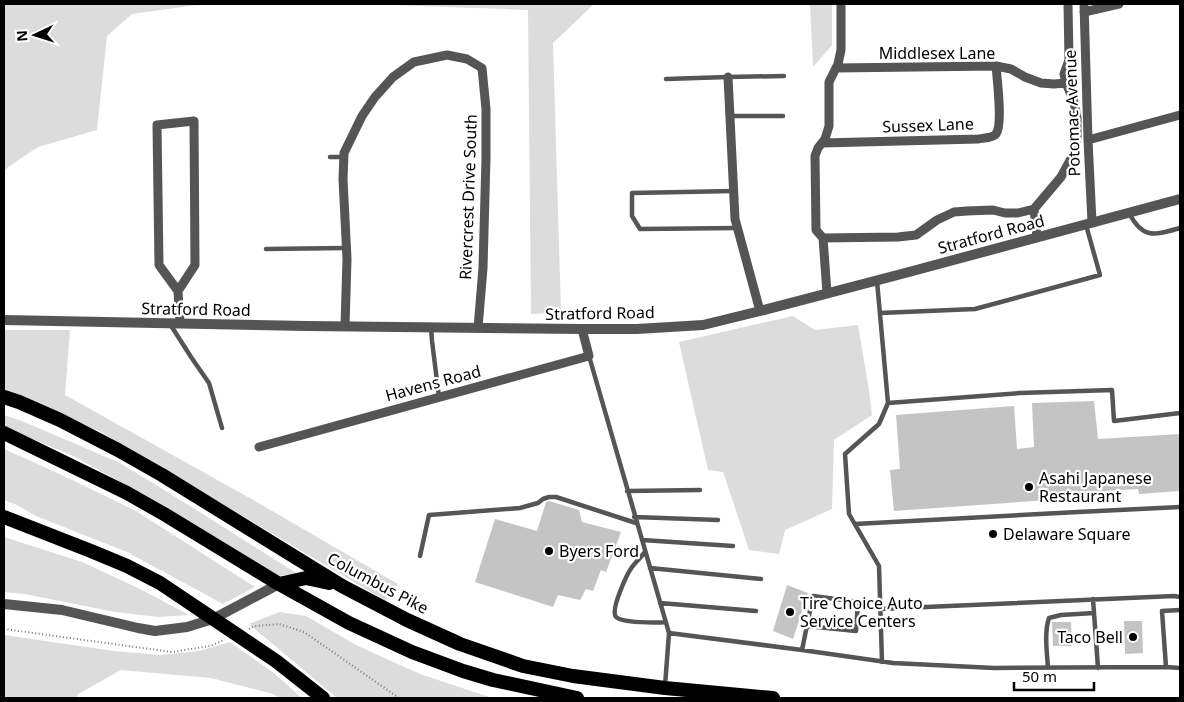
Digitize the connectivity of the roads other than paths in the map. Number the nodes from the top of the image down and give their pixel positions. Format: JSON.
{"nodes":[{"id":1,"x":841,"y":4,"type":"edge"},
{"id":2,"x":1119,"y":4,"type":"edge"},
{"id":3,"x":1068,"y":7,"type":"edge"},
{"id":4,"x":1084,"y":8,"type":"edge"},
{"id":5,"x":996,"y":66,"type":"junction"},
{"id":6,"x":836,"y":68,"type":"junction"},
{"id":7,"x":728,"y":76,"type":"junction"},
{"id":8,"x":784,"y":76,"type":"dead end"},
{"id":9,"x":666,"y":79,"type":"dead end"},
{"id":10,"x":1066,"y":83,"type":"junction"},
{"id":11,"x":1180,"y":114,"type":"edge"},
{"id":12,"x":730,"y":116,"type":"junction"},
{"id":13,"x":782,"y":116,"type":"dead end"},
{"id":14,"x":1088,"y":140,"type":"junction"},
{"id":15,"x":822,"y":143,"type":"junction"},
{"id":16,"x":330,"y":157,"type":"dead end"},
{"id":17,"x":344,"y":157,"type":"junction"},
{"id":18,"x":734,"y":191,"type":"junction"},
{"id":19,"x":1180,"y":199,"type":"edge"},
{"id":20,"x":1034,"y":208,"type":"junction"},
{"id":21,"x":1129,"y":212,"type":"junction"},
{"id":22,"x":1089,"y":223,"type":"junction"},
{"id":23,"x":738,"y":228,"type":"junction"},
{"id":24,"x":1180,"y":228,"type":"edge"},
{"id":25,"x":1038,"y":237,"type":"junction"},
{"id":26,"x":823,"y":238,"type":"junction"},
{"id":27,"x":346,"y":248,"type":"junction"},
{"id":28,"x":266,"y":249,"type":"dead end"},
{"id":29,"x":876,"y":280,"type":"junction"},
{"id":30,"x":178,"y":291,"type":"junction"},
{"id":31,"x":827,"y":293,"type":"junction"},
{"id":32,"x":760,"y":311,"type":"junction"},
{"id":33,"x":880,"y":314,"type":"junction"},
{"id":34,"x":4,"y":320,"type":"edge"},
{"id":35,"x":175,"y":323,"type":"junction"},
{"id":36,"x":345,"y":326,"type":"junction"},
{"id":37,"x":431,"y":327,"type":"junction"},
{"id":38,"x":478,"y":328,"type":"junction"},
{"id":39,"x":582,"y":329,"type":"junction"},
{"id":40,"x":589,"y":356,"type":"junction"},
{"id":41,"x":4,"y":397,"type":"edge"},
{"id":42,"x":439,"y":397,"type":"junction"},
{"id":43,"x":888,"y":403,"type":"junction"},
{"id":44,"x":1180,"y":413,"type":"edge"},
{"id":45,"x":222,"y":428,"type":"dead end"},
{"id":46,"x":4,"y":433,"type":"edge"},
{"id":47,"x":259,"y":447,"type":"dead end"},
{"id":48,"x":700,"y":490,"type":"dead end"},
{"id":49,"x":627,"y":491,"type":"junction"},
{"id":50,"x":1180,"y":507,"type":"edge"},
{"id":51,"x":634,"y":516,"type":"junction"},
{"id":52,"x":4,"y":517,"type":"edge"},
{"id":53,"x":718,"y":520,"type":"dead end"},
{"id":54,"x":636,"y":523,"type":"junction"},
{"id":55,"x":855,"y":524,"type":"junction"},
{"id":56,"x":642,"y":540,"type":"junction"},
{"id":57,"x":733,"y":546,"type":"dead end"},
{"id":58,"x":645,"y":552,"type":"junction"},
{"id":59,"x":420,"y":556,"type":"dead end"},
{"id":60,"x":650,"y":568,"type":"junction"},
{"id":61,"x":761,"y":579,"type":"dead end"},
{"id":62,"x":279,"y":584,"type":"junction"},
{"id":63,"x":342,"y":586,"type":"junction"},
{"id":64,"x":1180,"y":597,"type":"edge"},
{"id":65,"x":1093,"y":600,"type":"junction"},
{"id":66,"x":660,"y":603,"type":"junction"},
{"id":67,"x":4,"y":604,"type":"edge"},
{"id":68,"x":880,"y":609,"type":"junction"},
{"id":69,"x":1180,"y":610,"type":"edge"},
{"id":70,"x":756,"y":611,"type":"dead end"},
{"id":71,"x":1094,"y":613,"type":"junction"},
{"id":72,"x":666,"y":622,"type":"junction"},
{"id":73,"x":807,"y":626,"type":"junction"},
{"id":74,"x":669,"y":633,"type":"junction"},
{"id":75,"x":802,"y":650,"type":"junction"},
{"id":76,"x":882,"y":662,"type":"junction"},
{"id":77,"x":1166,"y":667,"type":"junction"},
{"id":78,"x":1048,"y":668,"type":"junction"},
{"id":79,"x":1098,"y":668,"type":"junction"},
{"id":80,"x":1180,"y":668,"type":"edge"},
{"id":81,"x":665,"y":688,"type":"junction"},
{"id":82,"x":323,"y":698,"type":"edge"},
{"id":83,"x":577,"y":698,"type":"edge"},
{"id":84,"x":773,"y":698,"type":"edge"}],
"edges":[{"from":1,"to":6,"type":"street"},
{"from":2,"to":4,"type":"street"},
{"from":3,"to":10,"type":"street"},
{"from":4,"to":14,"type":"street","name":"Potomac Avenue"},
{"from":5,"to":6,"type":"street","name":"Middlesex Lane"},
{"from":5,"to":10,"type":"street","name":"Middlesex Lane"},
{"from":5,"to":15,"type":"street","name":"Sussex Lane"},
{"from":6,"to":15,"type":"street"},
{"from":7,"to":8,"type":"lane"},
{"from":7,"to":9,"type":"lane"},
{"from":7,"to":12,"type":"street"},
{"from":10,"to":20,"type":"street"},
{"from":11,"to":14,"type":"street"},
{"from":12,"to":13,"type":"lane"},
{"from":12,"to":18,"type":"street"},
{"from":14,"to":22,"type":"street","name":"Potomac Avenue"},
{"from":15,"to":26,"type":"street"},
{"from":16,"to":17,"type":"lane"},
{"from":17,"to":27,"type":"street"},
{"from":17,"to":38,"type":"street","name":"Rivercrest Drive South"},
{"from":18,"to":23,"type":"street"},
{"from":18,"to":23,"type":"lane"},
{"from":19,"to":21,"type":"street","name":"Stratford Road"},
{"from":20,"to":25,"type":"street"},
{"from":20,"to":26,"type":"street"},
{"from":21,"to":22,"type":"street","name":"Stratford Road"},
{"from":21,"to":24,"type":"lane"},
{"from":22,"to":25,"type":"street","name":"Stratford Road"},
{"from":22,"to":33,"type":"lane"},
{"from":23,"to":32,"type":"street"},
{"from":25,"to":29,"type":"street","name":"Stratford Road"},
{"from":26,"to":31,"type":"street"},
{"from":27,"to":28,"type":"lane"},
{"from":27,"to":36,"type":"street"},
{"from":29,"to":31,"type":"street","name":"Stratford Road"},
{"from":29,"to":33,"type":"lane"},
{"from":30,"to":30,"type":"street"},
{"from":30,"to":35,"type":"street"},
{"from":31,"to":32,"type":"street","name":"Stratford Road"},
{"from":32,"to":39,"type":"street","name":"Stratford Road"},
{"from":33,"to":43,"type":"lane"},
{"from":34,"to":35,"type":"street","name":"Stratford Road"},
{"from":35,"to":36,"type":"street","name":"Stratford Road"},
{"from":35,"to":45,"type":"lane"},
{"from":36,"to":37,"type":"street","name":"Stratford Road"},
{"from":37,"to":38,"type":"street","name":"Stratford Road"},
{"from":37,"to":42,"type":"lane"},
{"from":38,"to":39,"type":"street","name":"Stratford Road"},
{"from":39,"to":40,"type":"street"},
{"from":40,"to":42,"type":"street","name":"Havens Road"},
{"from":40,"to":49,"type":"lane"},
{"from":41,"to":63,"type":"highway","name":"Columbus Pike"},
{"from":42,"to":47,"type":"street","name":"Havens Road"},
{"from":43,"to":44,"type":"lane"},
{"from":43,"to":55,"type":"lane"},
{"from":46,"to":62,"type":"highway"},
{"from":48,"to":49,"type":"lane"},
{"from":49,"to":51,"type":"lane"},
{"from":50,"to":55,"type":"lane"},
{"from":51,"to":53,"type":"lane"},
{"from":51,"to":54,"type":"lane"},
{"from":52,"to":82,"type":"highway"},
{"from":54,"to":56,"type":"lane"},
{"from":54,"to":59,"type":"lane"},
{"from":55,"to":68,"type":"lane"},
{"from":56,"to":57,"type":"lane"},
{"from":56,"to":58,"type":"lane"},
{"from":58,"to":60,"type":"lane"},
{"from":58,"to":72,"type":"lane"},
{"from":60,"to":61,"type":"lane"},
{"from":60,"to":66,"type":"lane"},
{"from":62,"to":63,"type":"highway"},
{"from":62,"to":67,"type":"street"},
{"from":62,"to":83,"type":"highway"},
{"from":63,"to":81,"type":"highway","name":"Columbus Pike"},
{"from":64,"to":65,"type":"lane"},
{"from":65,"to":68,"type":"lane"},
{"from":65,"to":71,"type":"lane"},
{"from":66,"to":70,"type":"lane"},
{"from":66,"to":72,"type":"lane"},
{"from":68,"to":76,"type":"lane"},
{"from":69,"to":77,"type":"lane"},
{"from":71,"to":78,"type":"lane"},
{"from":71,"to":79,"type":"lane"},
{"from":72,"to":74,"type":"lane"},
{"from":73,"to":73,"type":"lane"},
{"from":73,"to":75,"type":"lane"},
{"from":74,"to":75,"type":"lane"},
{"from":74,"to":81,"type":"lane"},
{"from":75,"to":76,"type":"lane"},
{"from":76,"to":78,"type":"lane"},
{"from":77,"to":79,"type":"lane"},
{"from":77,"to":80,"type":"lane"},
{"from":78,"to":79,"type":"lane"},
{"from":81,"to":84,"type":"highway","name":"Columbus Pike"}]}
